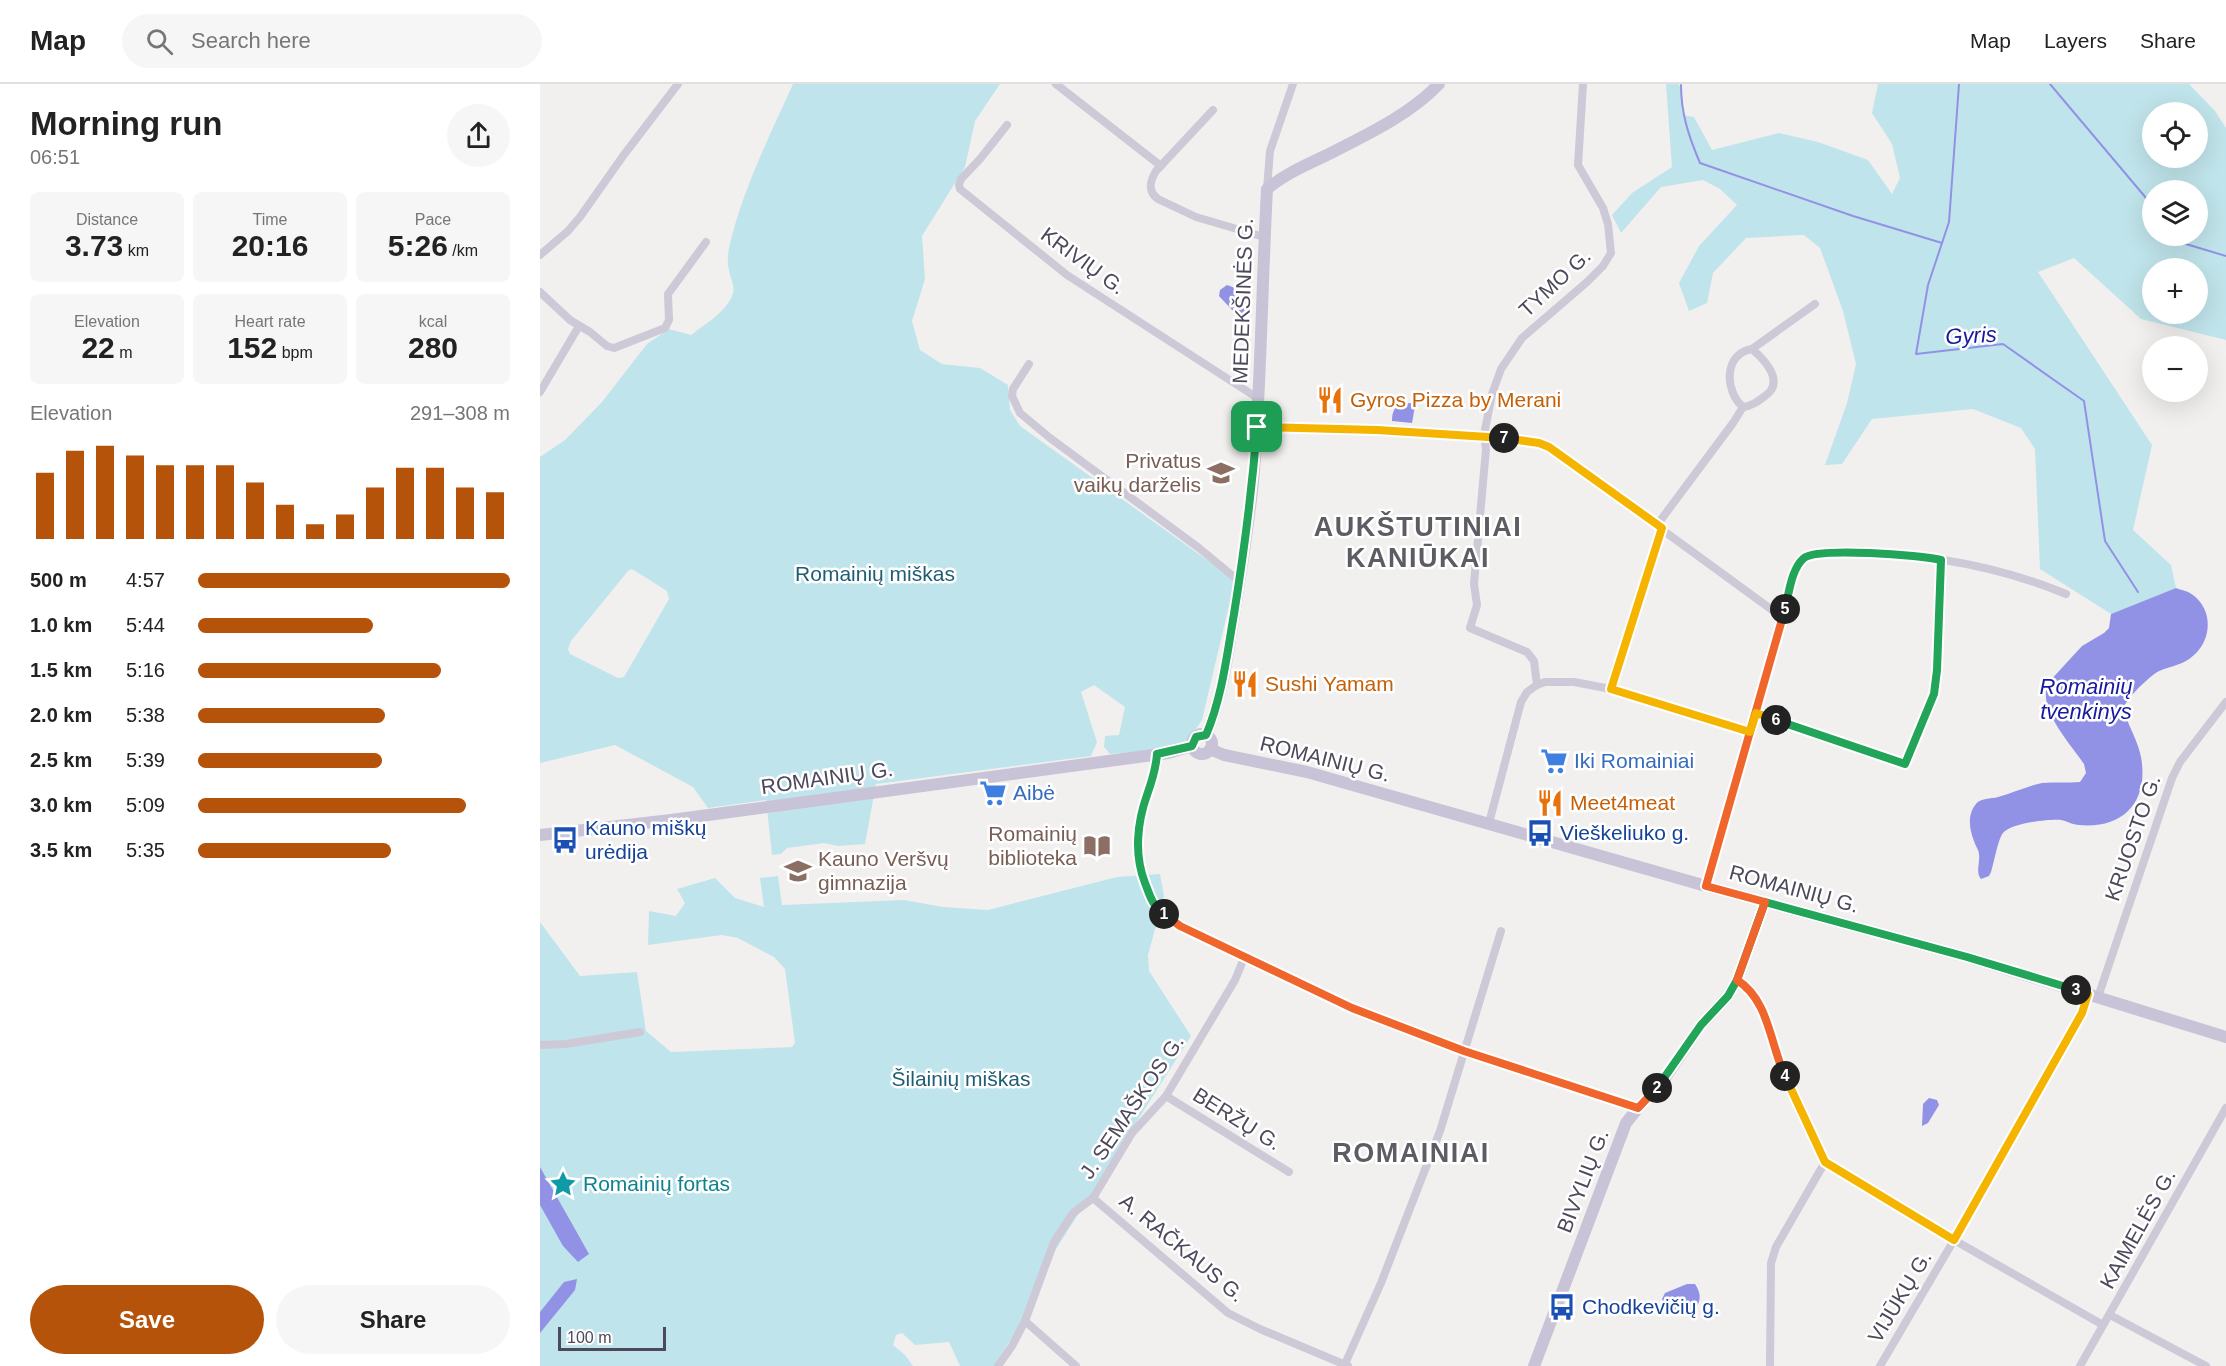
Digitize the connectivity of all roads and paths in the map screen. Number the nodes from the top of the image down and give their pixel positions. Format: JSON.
{"nodes":[{"id":1,"x":678,"y":84,"type":"edge"},
{"id":2,"x":1056,"y":84,"type":"edge"},
{"id":3,"x":1293,"y":84,"type":"edge"},
{"id":4,"x":1439,"y":84,"type":"edge"},
{"id":5,"x":1583,"y":84,"type":"edge"},
{"id":6,"x":1213,"y":110,"type":"dead end"},
{"id":7,"x":1008,"y":126,"type":"dead end"},
{"id":8,"x":1161,"y":166,"type":"junction"},
{"id":9,"x":1267,"y":189,"type":"junction"},
{"id":10,"x":1264,"y":237,"type":"junction"},
{"id":11,"x":706,"y":242,"type":"dead end"},
{"id":12,"x":540,"y":255,"type":"edge"},
{"id":13,"x":540,"y":292,"type":"edge"},
{"id":14,"x":1815,"y":304,"type":"dead end"},
{"id":15,"x":579,"y":326,"type":"junction"},
{"id":16,"x":1752,"y":349,"type":"junction"},
{"id":17,"x":1029,"y":364,"type":"dead end"},
{"id":18,"x":540,"y":392,"type":"edge"},
{"id":19,"x":1259,"y":399,"type":"junction"},
{"id":20,"x":1743,"y":407,"type":"junction"},
{"id":21,"x":1257,"y":427,"type":"junction"},
{"id":22,"x":1484,"y":435,"type":"junction"},
{"id":23,"x":1660,"y":526,"type":"junction"},
{"id":24,"x":1941,"y":560,"type":"junction"},
{"id":25,"x":1239,"y":581,"type":"junction"},
{"id":26,"x":2066,"y":594,"type":"dead end"},
{"id":27,"x":1783,"y":618,"type":"junction"},
{"id":28,"x":1537,"y":685,"type":"junction"},
{"id":29,"x":1611,"y":689,"type":"junction"},
{"id":30,"x":2226,"y":702,"type":"edge"},
{"id":31,"x":1756,"y":713,"type":"junction"},
{"id":32,"x":1750,"y":732,"type":"junction"},
{"id":33,"x":1206,"y":735,"type":"junction"},
{"id":34,"x":1192,"y":746,"type":"junction"},
{"id":35,"x":1210,"y":749,"type":"junction"},
{"id":36,"x":1157,"y":754,"type":"junction"},
{"id":37,"x":1489,"y":823,"type":"junction"},
{"id":38,"x":540,"y":835,"type":"edge"},
{"id":39,"x":1706,"y":886,"type":"junction"},
{"id":40,"x":1765,"y":902,"type":"junction"},
{"id":41,"x":1501,"y":930,"type":"dead end"},
{"id":42,"x":1244,"y":958,"type":"junction"},
{"id":43,"x":1737,"y":980,"type":"junction"},
{"id":44,"x":2093,"y":995,"type":"junction"},
{"id":45,"x":640,"y":1032,"type":"dead end"},
{"id":46,"x":2226,"y":1037,"type":"edge"},
{"id":47,"x":540,"y":1045,"type":"edge"},
{"id":48,"x":1464,"y":1051,"type":"junction"},
{"id":49,"x":1166,"y":1096,"type":"junction"},
{"id":50,"x":1638,"y":1108,"type":"junction"},
{"id":51,"x":2226,"y":1108,"type":"edge"},
{"id":52,"x":1825,"y":1162,"type":"junction"},
{"id":53,"x":1288,"y":1172,"type":"dead end"},
{"id":54,"x":1093,"y":1198,"type":"junction"},
{"id":55,"x":1954,"y":1240,"type":"junction"},
{"id":56,"x":2110,"y":1315,"type":"junction"},
{"id":57,"x":1025,"y":1321,"type":"junction"},
{"id":58,"x":2103,"y":1325,"type":"junction"},
{"id":59,"x":1347,"y":1365,"type":"edge"},
{"id":60,"x":998,"y":1366,"type":"edge"},
{"id":61,"x":1076,"y":1366,"type":"edge"},
{"id":62,"x":1534,"y":1366,"type":"edge"},
{"id":63,"x":1770,"y":1366,"type":"edge"},
{"id":64,"x":1880,"y":1366,"type":"edge"},
{"id":65,"x":2080,"y":1366,"type":"edge"},
{"id":66,"x":2206,"y":1366,"type":"edge"}],
"edges":[{"from":1,"to":12,"type":"street"},
{"from":2,"to":8,"type":"street"},
{"from":3,"to":9,"type":"street","name":"MEDEKŠINĖS G."},
{"from":4,"to":9,"type":"main road"},
{"from":5,"to":22,"type":"street","name":"TYMO G."},
{"from":6,"to":8,"type":"street"},
{"from":7,"to":19,"type":"street","name":"KRIVIŲ G."},
{"from":8,"to":10,"type":"street"},
{"from":9,"to":10,"type":"main road","name":"MEDEKŠINĖS G."},
{"from":10,"to":19,"type":"main road","name":"MEDEKŠINĖS G."},
{"from":11,"to":15,"type":"street"},
{"from":13,"to":15,"type":"street"},
{"from":14,"to":16,"type":"street"},
{"from":15,"to":18,"type":"street"},
{"from":16,"to":20,"type":"street"},
{"from":16,"to":20,"type":"street"},
{"from":17,"to":25,"type":"street"},
{"from":19,"to":21,"type":"main road","name":"MEDEKŠINĖS G."},
{"from":20,"to":23,"type":"street"},
{"from":21,"to":22,"type":"street"},
{"from":21,"to":25,"type":"main road","name":"MEDEKŠINĖS G."},
{"from":22,"to":23,"type":"street"},
{"from":22,"to":28,"type":"street"},
{"from":23,"to":27,"type":"street"},
{"from":23,"to":29,"type":"street"},
{"from":24,"to":26,"type":"street"},
{"from":24,"to":27,"type":"street"},
{"from":24,"to":31,"type":"street"},
{"from":25,"to":33,"type":"main road","name":"MEDEKŠINĖS G."},
{"from":27,"to":31,"type":"street"},
{"from":28,"to":29,"type":"street"},
{"from":28,"to":37,"type":"street"},
{"from":29,"to":32,"type":"street"},
{"from":30,"to":44,"type":"street","name":"KRUOSTO G."},
{"from":31,"to":32,"type":"street"},
{"from":32,"to":39,"type":"street"},
{"from":33,"to":34,"type":"main road"},
{"from":33,"to":35,"type":"main road"},
{"from":34,"to":35,"type":"main road"},
{"from":34,"to":36,"type":"main road","name":"ROMAINIŲ G."},
{"from":35,"to":37,"type":"main road","name":"ROMAINIŲ G."},
{"from":36,"to":38,"type":"main road","name":"ROMAINIŲ G."},
{"from":36,"to":42,"type":"street"},
{"from":37,"to":39,"type":"main road","name":"ROMAINIŲ G."},
{"from":39,"to":40,"type":"main road","name":"ROMAINIŲ G."},
{"from":40,"to":43,"type":"main road","name":"BIVYLIŲ G."},
{"from":40,"to":44,"type":"main road","name":"ROMAINIŲ G."},
{"from":41,"to":48,"type":"street"},
{"from":42,"to":48,"type":"street"},
{"from":42,"to":49,"type":"street","name":"J. SEMAŠKOS G."},
{"from":43,"to":50,"type":"main road","name":"BIVYLIŲ G."},
{"from":43,"to":52,"type":"street"},
{"from":44,"to":46,"type":"main road","name":"ROMAINIŲ G."},
{"from":44,"to":55,"type":"street","name":"VIJŪKŲ G."},
{"from":45,"to":47,"type":"street"},
{"from":48,"to":50,"type":"street"},
{"from":48,"to":59,"type":"street"},
{"from":49,"to":53,"type":"street","name":"BERŽŲ G."},
{"from":49,"to":54,"type":"street","name":"J. SEMAŠKOS G."},
{"from":50,"to":62,"type":"main road","name":"BIVYLIŲ G."},
{"from":51,"to":56,"type":"street","name":"KAIMELĖS G."},
{"from":52,"to":55,"type":"street"},
{"from":52,"to":63,"type":"street"},
{"from":54,"to":57,"type":"street","name":"J. SEMAŠKOS G."},
{"from":54,"to":59,"type":"street","name":"A. RAČKAUS G."},
{"from":55,"to":58,"type":"street"},
{"from":55,"to":64,"type":"street","name":"VIJŪKŲ G."},
{"from":56,"to":58,"type":"street","name":"KAIMELĖS G."},
{"from":56,"to":66,"type":"street"},
{"from":57,"to":60,"type":"street","name":"J. SEMAŠKOS G."},
{"from":57,"to":61,"type":"street"},
{"from":58,"to":65,"type":"street","name":"KAIMELĖS G."}]}
